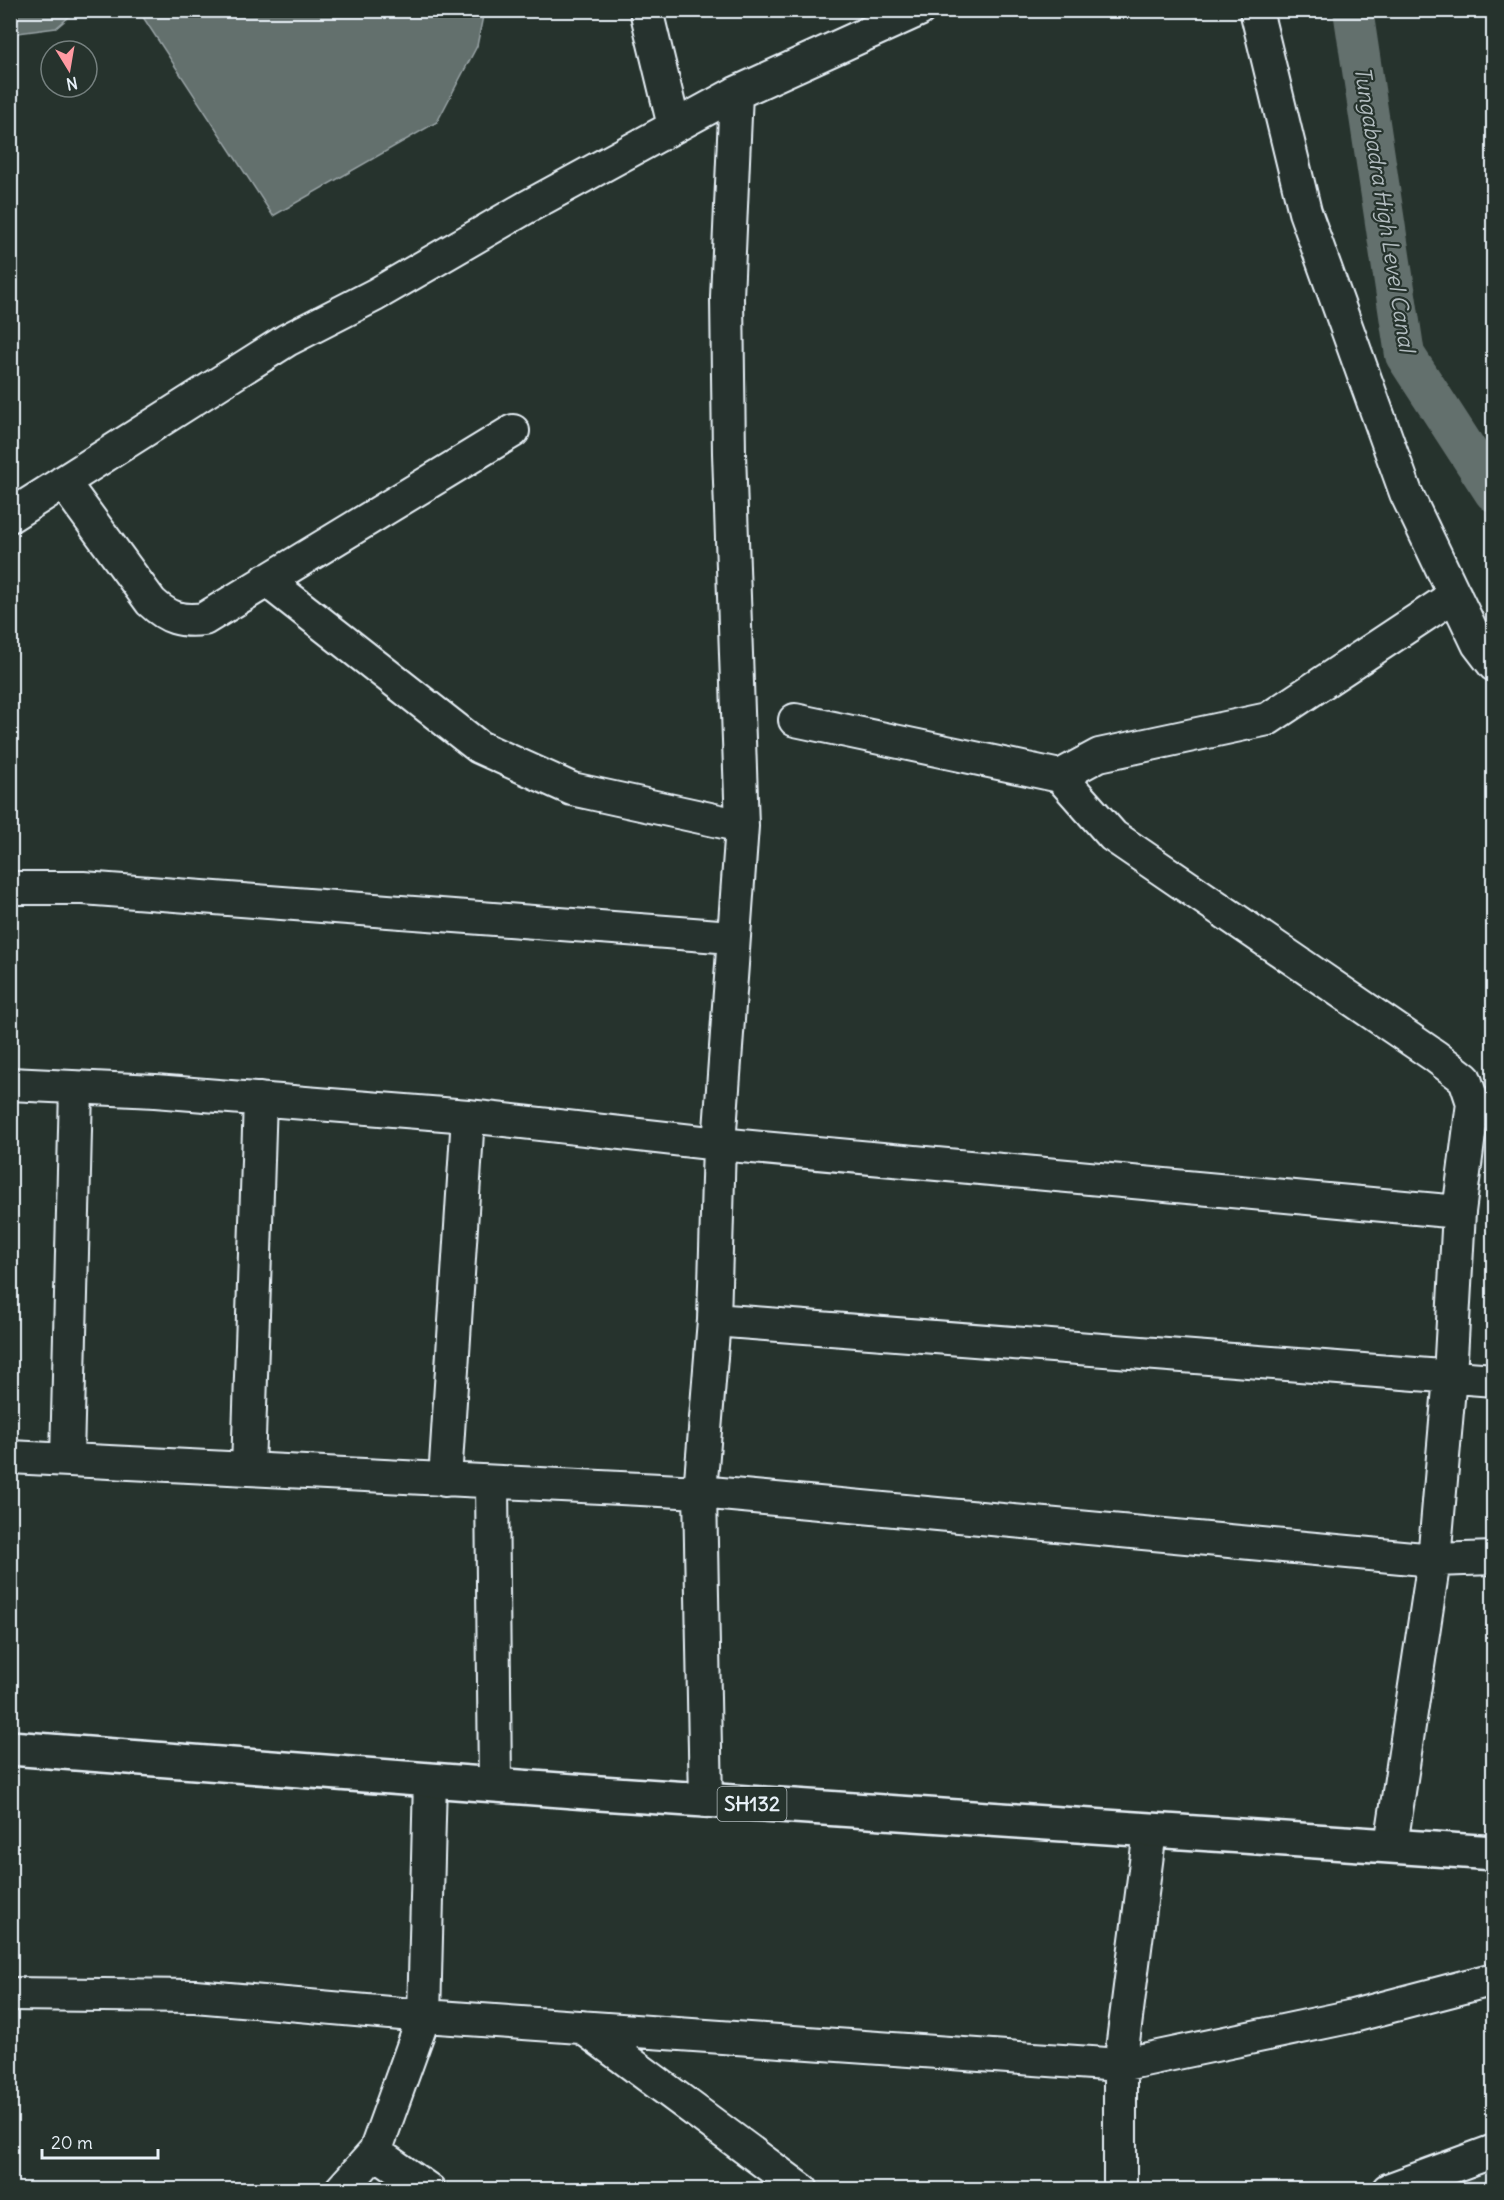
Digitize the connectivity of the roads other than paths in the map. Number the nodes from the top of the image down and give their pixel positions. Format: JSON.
{"nodes":[{"id":1,"x":645,"y":10,"type":"edge"},
{"id":2,"x":919,"y":10,"type":"edge"},
{"id":3,"x":1256,"y":10,"type":"edge"},
{"id":4,"x":736,"y":93,"type":"junction"},
{"id":5,"x":674,"y":126,"type":"junction"},
{"id":6,"x":513,"y":431,"type":"dead end"},
{"id":7,"x":63,"y":482,"type":"junction"},
{"id":8,"x":13,"y":511,"type":"edge"},
{"id":9,"x":266,"y":580,"type":"junction"},
{"id":10,"x":1455,"y":595,"type":"junction"},
{"id":11,"x":1494,"y":665,"type":"edge"},
{"id":12,"x":795,"y":720,"type":"dead end"},
{"id":13,"x":1060,"y":776,"type":"junction"},
{"id":14,"x":742,"y":826,"type":"junction"},
{"id":15,"x":10,"y":888,"type":"edge"},
{"id":16,"x":732,"y":937,"type":"junction"},
{"id":17,"x":10,"y":1084,"type":"edge"},
{"id":18,"x":76,"y":1089,"type":"junction"},
{"id":19,"x":260,"y":1100,"type":"junction"},
{"id":20,"x":468,"y":1116,"type":"junction"},
{"id":21,"x":718,"y":1144,"type":"junction"},
{"id":22,"x":1459,"y":1212,"type":"junction"},
{"id":23,"x":714,"y":1320,"type":"junction"},
{"id":24,"x":1449,"y":1376,"type":"junction"},
{"id":25,"x":1494,"y":1380,"type":"edge"},
{"id":26,"x":10,"y":1457,"type":"edge"},
{"id":27,"x":67,"y":1458,"type":"junction"},
{"id":28,"x":248,"y":1468,"type":"junction"},
{"id":29,"x":445,"y":1480,"type":"junction"},
{"id":30,"x":492,"y":1482,"type":"junction"},
{"id":31,"x":700,"y":1492,"type":"junction"},
{"id":32,"x":1494,"y":1558,"type":"edge"},
{"id":33,"x":1434,"y":1560,"type":"junction"},
{"id":34,"x":10,"y":1748,"type":"edge"},
{"id":35,"x":430,"y":1780,"type":"junction"},
{"id":36,"x":495,"y":1785,"type":"junction"},
{"id":37,"x":706,"y":1801,"type":"junction"},
{"id":38,"x":1150,"y":1831,"type":"junction"},
{"id":39,"x":1391,"y":1845,"type":"junction"},
{"id":40,"x":1494,"y":1853,"type":"edge"},
{"id":41,"x":1494,"y":1979,"type":"edge"},
{"id":42,"x":10,"y":1994,"type":"edge"},
{"id":43,"x":424,"y":2016,"type":"junction"},
{"id":44,"x":582,"y":2027,"type":"junction"},
{"id":45,"x":1120,"y":2065,"type":"junction"},
{"id":46,"x":1494,"y":2151,"type":"edge"},
{"id":47,"x":375,"y":2152,"type":"junction"},
{"id":48,"x":341,"y":2190,"type":"edge"},
{"id":49,"x":429,"y":2190,"type":"edge"},
{"id":50,"x":802,"y":2190,"type":"edge"},
{"id":51,"x":1120,"y":2190,"type":"edge"},
{"id":52,"x":1388,"y":2190,"type":"edge"}],
"edges":[{"from":1,"to":5,"type":"street"},
{"from":2,"to":4,"type":"street"},
{"from":3,"to":10,"type":"street"},
{"from":4,"to":5,"type":"street"},
{"from":4,"to":14,"type":"street"},
{"from":5,"to":7,"type":"street"},
{"from":6,"to":9,"type":"street"},
{"from":7,"to":8,"type":"street"},
{"from":7,"to":9,"type":"street"},
{"from":9,"to":14,"type":"street"},
{"from":10,"to":11,"type":"street"},
{"from":10,"to":13,"type":"street"},
{"from":12,"to":13,"type":"street"},
{"from":13,"to":22,"type":"street"},
{"from":14,"to":16,"type":"street"},
{"from":15,"to":16,"type":"street"},
{"from":16,"to":21,"type":"street"},
{"from":17,"to":18,"type":"street"},
{"from":18,"to":19,"type":"street"},
{"from":18,"to":27,"type":"street"},
{"from":19,"to":20,"type":"street"},
{"from":19,"to":28,"type":"street"},
{"from":20,"to":21,"type":"street"},
{"from":20,"to":29,"type":"street"},
{"from":21,"to":22,"type":"street"},
{"from":21,"to":23,"type":"street"},
{"from":22,"to":24,"type":"street"},
{"from":23,"to":24,"type":"street"},
{"from":23,"to":31,"type":"street"},
{"from":24,"to":25,"type":"street"},
{"from":24,"to":33,"type":"street"},
{"from":26,"to":27,"type":"street"},
{"from":27,"to":28,"type":"street"},
{"from":28,"to":29,"type":"street"},
{"from":29,"to":30,"type":"street"},
{"from":30,"to":31,"type":"street"},
{"from":30,"to":36,"type":"street"},
{"from":31,"to":33,"type":"street"},
{"from":31,"to":37,"type":"street"},
{"from":32,"to":33,"type":"street"},
{"from":33,"to":39,"type":"street"},
{"from":34,"to":35,"type":"main road","number":"SH132"},
{"from":35,"to":36,"type":"main road","number":"SH132"},
{"from":35,"to":43,"type":"street"},
{"from":36,"to":37,"type":"main road","number":"SH132"},
{"from":37,"to":38,"type":"main road","number":"SH132"},
{"from":38,"to":39,"type":"main road","number":"SH132"},
{"from":38,"to":45,"type":"street"},
{"from":39,"to":40,"type":"main road","number":"SH132"},
{"from":41,"to":45,"type":"street"},
{"from":42,"to":43,"type":"street"},
{"from":43,"to":44,"type":"street"},
{"from":43,"to":47,"type":"street"},
{"from":44,"to":45,"type":"street"},
{"from":44,"to":50,"type":"street"},
{"from":45,"to":51,"type":"street"},
{"from":46,"to":52,"type":"street"},
{"from":47,"to":48,"type":"street"},
{"from":47,"to":49,"type":"street"}]}
